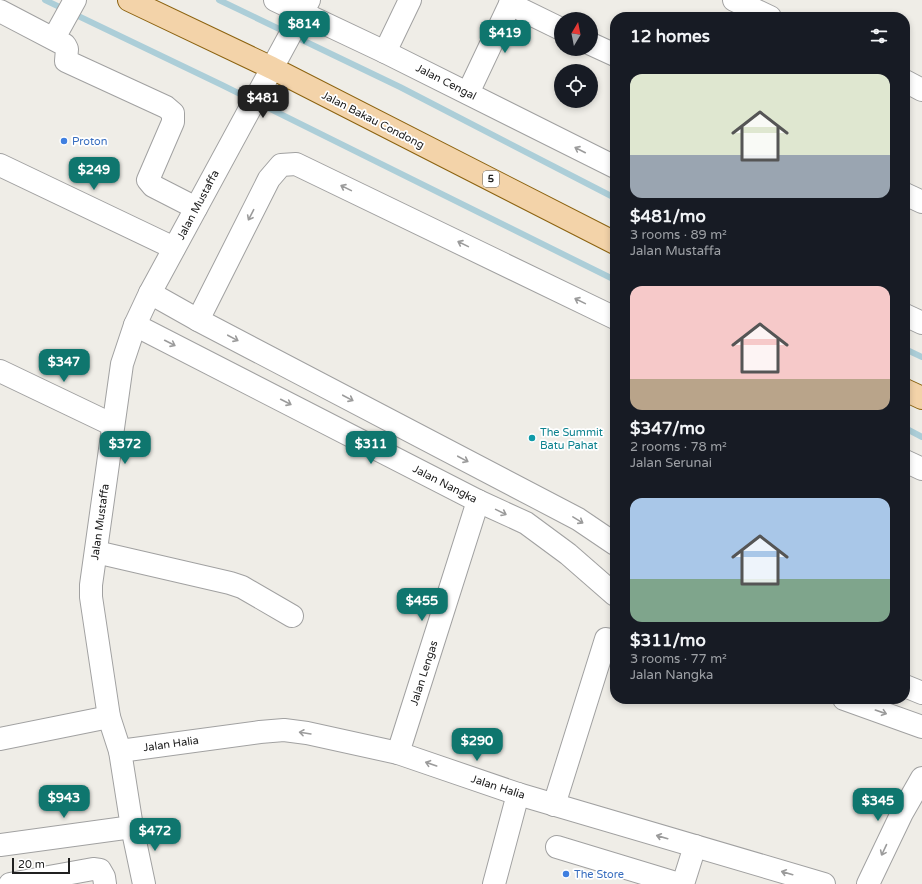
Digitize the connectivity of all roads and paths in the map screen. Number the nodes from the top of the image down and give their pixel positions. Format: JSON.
{"nodes":[{"id":1,"x":130,"y":0,"type":"edge"},
{"id":2,"x":275,"y":0,"type":"edge"},
{"id":3,"x":410,"y":0,"type":"edge"},
{"id":4,"x":734,"y":0,"type":"edge"},
{"id":5,"x":511,"y":2,"type":"edge"},
{"id":6,"x":73,"y":5,"type":"edge"},
{"id":7,"x":0,"y":12,"type":"edge"},
{"id":8,"x":759,"y":12,"type":"edge"},
{"id":9,"x":302,"y":13,"type":"edge"},
{"id":10,"x":554,"y":25,"type":"edge"},
{"id":11,"x":57,"y":34,"type":"junction"},
{"id":12,"x":598,"y":47,"type":"edge"},
{"id":13,"x":385,"y":52,"type":"junction"},
{"id":14,"x":610,"y":53,"type":"edge"},
{"id":15,"x":272,"y":68,"type":"junction"},
{"id":16,"x":910,"y":84,"type":"edge"},
{"id":17,"x":922,"y":90,"type":"edge"},
{"id":18,"x":468,"y":93,"type":"junction"},
{"id":19,"x":610,"y":164,"type":"edge"},
{"id":20,"x":0,"y":165,"type":"edge"},
{"id":21,"x":910,"y":196,"type":"edge"},
{"id":22,"x":922,"y":202,"type":"edge"},
{"id":23,"x":196,"y":208,"type":"junction"},
{"id":24,"x":610,"y":240,"type":"edge"},
{"id":25,"x":174,"y":248,"type":"junction"},
{"id":26,"x":150,"y":293,"type":"junction"},
{"id":27,"x":610,"y":316,"type":"edge"},
{"id":28,"x":910,"y":317,"type":"edge"},
{"id":29,"x":198,"y":320,"type":"junction"},
{"id":30,"x":922,"y":323,"type":"edge"},
{"id":31,"x":135,"y":325,"type":"junction"},
{"id":32,"x":0,"y":371,"type":"edge"},
{"id":33,"x":910,"y":392,"type":"edge"},
{"id":34,"x":922,"y":398,"type":"edge"},
{"id":35,"x":113,"y":425,"type":"junction"},
{"id":36,"x":910,"y":463,"type":"edge"},
{"id":37,"x":922,"y":469,"type":"edge"},
{"id":38,"x":478,"y":501,"type":"junction"},
{"id":39,"x":610,"y":541,"type":"edge"},
{"id":40,"x":96,"y":552,"type":"junction"},
{"id":41,"x":610,"y":591,"type":"edge"},
{"id":42,"x":292,"y":616,"type":"dead end"},
{"id":43,"x":606,"y":639,"type":"dead end"},
{"id":44,"x":910,"y":688,"type":"edge"},
{"id":45,"x":922,"y":693,"type":"edge"},
{"id":46,"x":858,"y":704,"type":"edge"},
{"id":47,"x":110,"y":718,"type":"junction"},
{"id":48,"x":922,"y":727,"type":"edge"},
{"id":49,"x":0,"y":739,"type":"edge"},
{"id":50,"x":120,"y":751,"type":"junction"},
{"id":51,"x":398,"y":753,"type":"junction"},
{"id":52,"x":922,"y":778,"type":"edge"},
{"id":53,"x":518,"y":794,"type":"junction"},
{"id":54,"x":554,"y":805,"type":"junction"},
{"id":55,"x":132,"y":827,"type":"junction"},
{"id":56,"x":0,"y":845,"type":"edge"},
{"id":57,"x":695,"y":846,"type":"junction"},
{"id":58,"x":557,"y":847,"type":"dead end"},
{"id":59,"x":10,"y":884,"type":"edge"},
{"id":60,"x":105,"y":884,"type":"edge"},
{"id":61,"x":144,"y":884,"type":"edge"},
{"id":62,"x":494,"y":884,"type":"edge"},
{"id":63,"x":679,"y":884,"type":"edge"},
{"id":64,"x":683,"y":884,"type":"edge"},
{"id":65,"x":824,"y":884,"type":"edge"},
{"id":66,"x":868,"y":884,"type":"edge"}],
"edges":[{"from":1,"to":15,"type":"main road","name":"Jalan Bakau Condong","number":"5"},
{"from":2,"to":9,"type":"street","name":"Jalan Cengal"},
{"from":3,"to":13,"type":"street"},
{"from":4,"to":8,"type":"street"},
{"from":5,"to":10,"type":"street"},
{"from":5,"to":18,"type":"street"},
{"from":6,"to":11,"type":"street"},
{"from":7,"to":11,"type":"street"},
{"from":9,"to":13,"type":"street","name":"Jalan Cengal"},
{"from":9,"to":15,"type":"street","name":"Jalan Mustaffa"},
{"from":11,"to":23,"type":"street"},
{"from":12,"to":14,"type":"street"},
{"from":13,"to":18,"type":"street","name":"Jalan Cengal"},
{"from":15,"to":23,"type":"street","name":"Jalan Mustaffa"},
{"from":15,"to":24,"type":"main road","name":"Jalan Bakau Condong","number":"5"},
{"from":16,"to":17,"type":"street"},
{"from":19,"to":18,"type":"street","name":"Jalan Cengal","one_way":true},
{"from":20,"to":25,"type":"street"},
{"from":21,"to":22,"type":"street"},
{"from":23,"to":25,"type":"street","name":"Jalan Mustaffa"},
{"from":25,"to":26,"type":"street","name":"Jalan Mustaffa"},
{"from":26,"to":29,"type":"street"},
{"from":26,"to":31,"type":"street","name":"Jalan Mustaffa"},
{"from":27,"to":29,"type":"street","one_way":true},
{"from":28,"to":30,"type":"street"},
{"from":29,"to":39,"type":"street","one_way":true},
{"from":31,"to":35,"type":"street","name":"Jalan Mustaffa"},
{"from":31,"to":38,"type":"street","name":"Jalan Nangka","one_way":true},
{"from":32,"to":35,"type":"street"},
{"from":33,"to":34,"type":"main road"},
{"from":35,"to":40,"type":"street","name":"Jalan Mustaffa"},
{"from":36,"to":37,"type":"street"},
{"from":38,"to":41,"type":"street","name":"Jalan Nangka","one_way":true},
{"from":38,"to":51,"type":"street","name":"Jalan Lengas"},
{"from":40,"to":42,"type":"street"},
{"from":40,"to":47,"type":"street","name":"Jalan Mustaffa"},
{"from":43,"to":54,"type":"street"},
{"from":44,"to":45,"type":"street"},
{"from":46,"to":48,"type":"street","one_way":true},
{"from":47,"to":49,"type":"street"},
{"from":47,"to":50,"type":"street","name":"Jalan Mustaffa"},
{"from":51,"to":50,"type":"street","name":"Jalan Halia","one_way":true},
{"from":50,"to":55,"type":"street","name":"Jalan Mustaffa"},
{"from":53,"to":51,"type":"street","name":"Jalan Halia","one_way":true},
{"from":52,"to":66,"type":"street","one_way":true},
{"from":53,"to":54,"type":"street","name":"Jalan Halia"},
{"from":53,"to":62,"type":"street"},
{"from":57,"to":54,"type":"street","name":"Jalan Halia","one_way":true},
{"from":55,"to":56,"type":"street"},
{"from":55,"to":61,"type":"street","name":"Jalan Mustaffa"},
{"from":57,"to":64,"type":"street"},
{"from":65,"to":57,"type":"street","name":"Jalan Halia","one_way":true},
{"from":58,"to":63,"type":"street"},
{"from":59,"to":60,"type":"street"}]}
